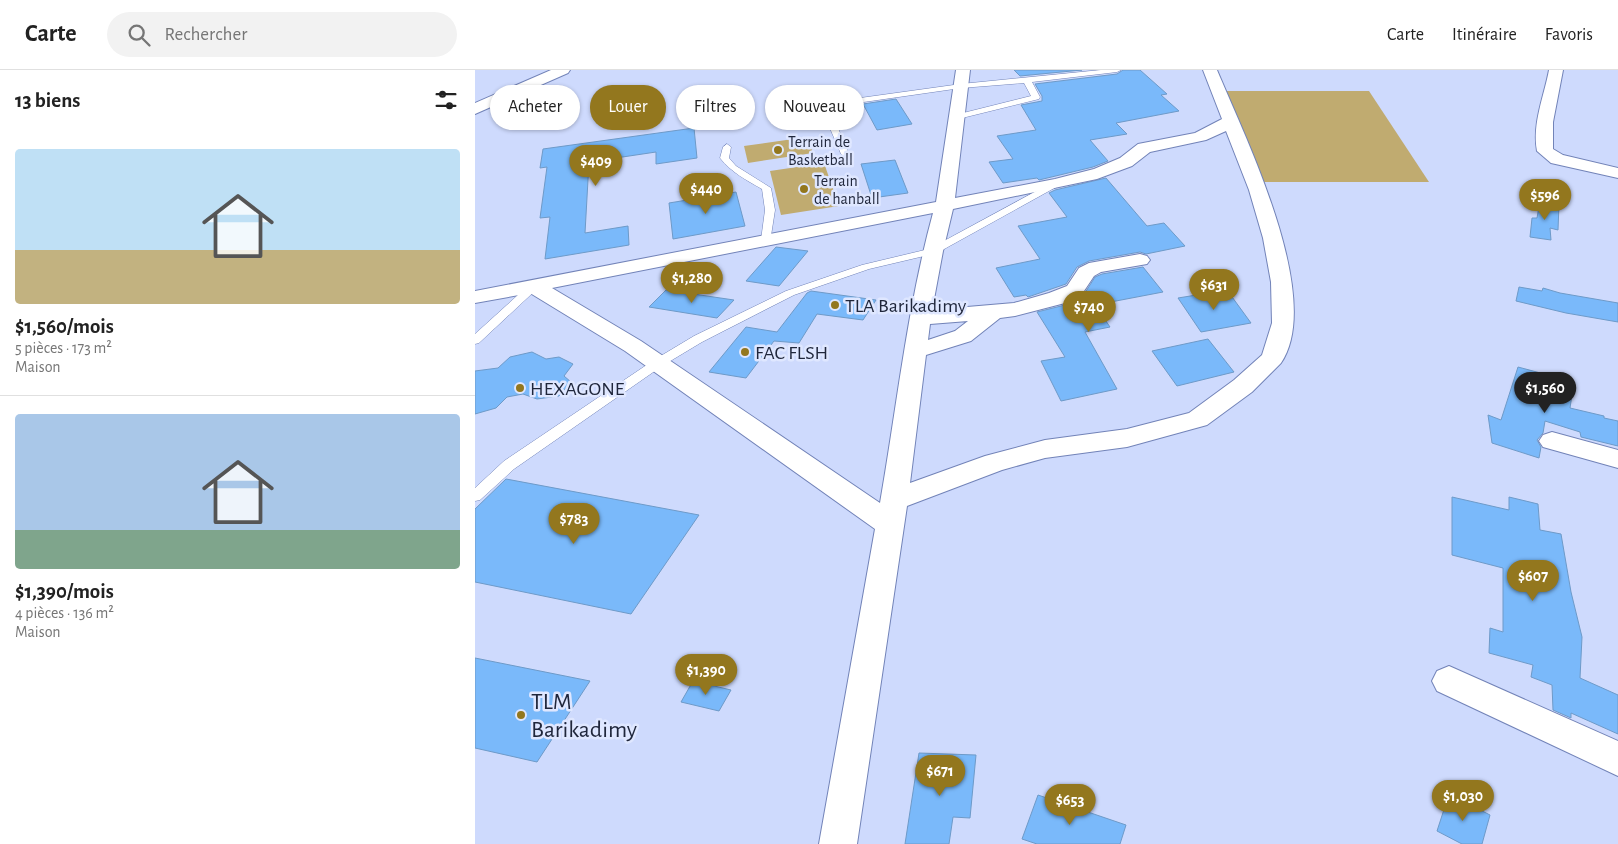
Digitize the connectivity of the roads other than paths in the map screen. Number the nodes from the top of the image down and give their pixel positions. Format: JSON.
{"nodes":[{"id":1,"x":563,"y":70,"type":"edge"},
{"id":2,"x":1117,"y":70,"type":"edge"},
{"id":3,"x":1210,"y":70,"type":"edge"},
{"id":4,"x":1556,"y":70,"type":"edge"},
{"id":5,"x":962,"y":78,"type":"edge"},
{"id":6,"x":1027,"y":81,"type":"junction"},
{"id":7,"x":475,"y":109,"type":"edge"},
{"id":8,"x":958,"y":117,"type":"junction"},
{"id":9,"x":1231,"y":120,"type":"junction"},
{"id":10,"x":727,"y":147,"type":"dead end"},
{"id":11,"x":845,"y":154,"type":"dead end"},
{"id":12,"x":1618,"y":173,"type":"edge"},
{"id":13,"x":1055,"y":184,"type":"junction"},
{"id":14,"x":945,"y":205,"type":"junction"},
{"id":15,"x":766,"y":240,"type":"junction"},
{"id":16,"x":933,"y":251,"type":"junction"},
{"id":17,"x":1140,"y":260,"type":"dead end"},
{"id":18,"x":534,"y":286,"type":"junction"},
{"id":19,"x":475,"y":297,"type":"edge"},
{"id":20,"x":993,"y":312,"type":"junction"},
{"id":21,"x":920,"y":318,"type":"junction"},
{"id":22,"x":475,"y":340,"type":"edge"},
{"id":23,"x":916,"y":351,"type":"junction"},
{"id":24,"x":658,"y":363,"type":"junction"},
{"id":25,"x":1552,"y":441,"type":"dead end"},
{"id":26,"x":1618,"y":459,"type":"edge"},
{"id":27,"x":475,"y":496,"type":"edge"},
{"id":28,"x":892,"y":512,"type":"junction"},
{"id":29,"x":1449,"y":682,"type":"dead end"},
{"id":30,"x":1618,"y":758,"type":"edge"},
{"id":31,"x":838,"y":844,"type":"edge"}],
"edges":[{"from":1,"to":7,"type":"street"},
{"from":2,"to":6,"type":"lane"},
{"from":3,"to":9,"type":"street"},
{"from":4,"to":12,"type":"street"},
{"from":5,"to":6,"type":"lane"},
{"from":5,"to":8,"type":"street"},
{"from":5,"to":11,"type":"lane"},
{"from":6,"to":8,"type":"lane"},
{"from":8,"to":14,"type":"street"},
{"from":9,"to":13,"type":"street"},
{"from":9,"to":28,"type":"street"},
{"from":10,"to":15,"type":"lane"},
{"from":13,"to":14,"type":"street"},
{"from":13,"to":16,"type":"lane"},
{"from":14,"to":15,"type":"street"},
{"from":14,"to":16,"type":"street"},
{"from":15,"to":18,"type":"street"},
{"from":16,"to":21,"type":"street"},
{"from":16,"to":24,"type":"lane"},
{"from":17,"to":20,"type":"street"},
{"from":18,"to":19,"type":"street"},
{"from":18,"to":22,"type":"lane"},
{"from":18,"to":24,"type":"street"},
{"from":20,"to":21,"type":"street"},
{"from":20,"to":23,"type":"street"},
{"from":21,"to":23,"type":"street"},
{"from":23,"to":28,"type":"street"},
{"from":24,"to":27,"type":"lane"},
{"from":24,"to":28,"type":"street"},
{"from":25,"to":26,"type":"street"},
{"from":28,"to":31,"type":"street"},
{"from":29,"to":30,"type":"street"}]}
